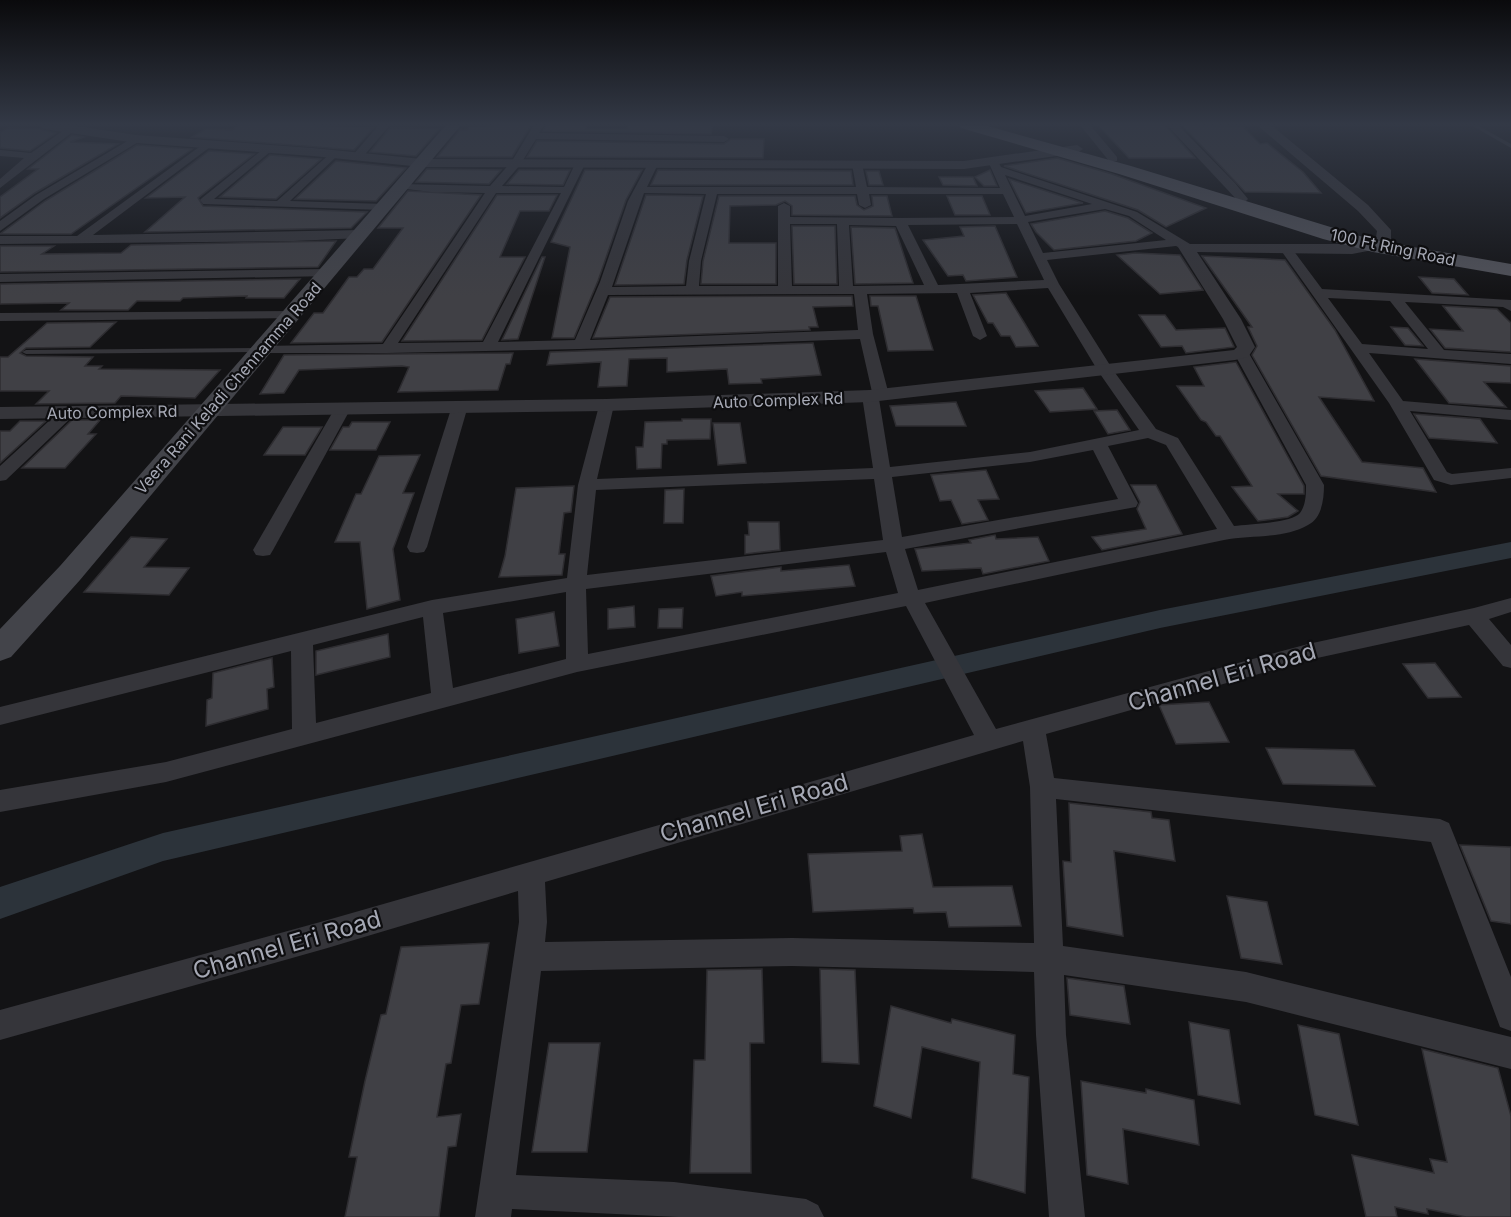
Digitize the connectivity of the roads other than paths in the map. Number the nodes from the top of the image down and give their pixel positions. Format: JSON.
{"nodes":[{"id":1,"x":65,"y":182,"type":"edge"},
{"id":2,"x":157,"y":182,"type":"edge"},
{"id":3,"x":228,"y":182,"type":"edge"},
{"id":4,"x":304,"y":182,"type":"edge"},
{"id":5,"x":407,"y":182,"type":"edge"},
{"id":6,"x":499,"y":182,"type":"edge"},
{"id":7,"x":572,"y":182,"type":"edge"},
{"id":8,"x":644,"y":182,"type":"edge"},
{"id":9,"x":860,"y":182,"type":"edge"},
{"id":10,"x":1003,"y":182,"type":"edge"},
{"id":11,"x":1042,"y":182,"type":"edge"},
{"id":12,"x":1162,"y":182,"type":"edge"},
{"id":13,"x":1187,"y":182,"type":"edge"},
{"id":14,"x":1228,"y":182,"type":"edge"},
{"id":15,"x":1331,"y":182,"type":"edge"},
{"id":16,"x":403,"y":186,"type":"junction"},
{"id":17,"x":493,"y":189,"type":"junction"},
{"id":18,"x":568,"y":190,"type":"junction"},
{"id":19,"x":640,"y":190,"type":"junction"},
{"id":20,"x":935,"y":190,"type":"junction"},
{"id":21,"x":712,"y":191,"type":"junction"},
{"id":22,"x":783,"y":191,"type":"junction"},
{"id":23,"x":862,"y":191,"type":"junction"},
{"id":24,"x":1008,"y":191,"type":"junction"},
{"id":25,"x":1242,"y":199,"type":"junction"},
{"id":26,"x":279,"y":205,"type":"junction"},
{"id":27,"x":1106,"y":205,"type":"junction"},
{"id":28,"x":384,"y":207,"type":"junction"},
{"id":29,"x":784,"y":220,"type":"junction"},
{"id":30,"x":1021,"y":220,"type":"junction"},
{"id":31,"x":843,"y":221,"type":"junction"},
{"id":32,"x":869,"y":221,"type":"junction"},
{"id":33,"x":944,"y":221,"type":"junction"},
{"id":34,"x":900,"y":222,"type":"junction"},
{"id":35,"x":0,"y":227,"type":"edge"},
{"id":36,"x":361,"y":234,"type":"junction"},
{"id":37,"x":80,"y":239,"type":"junction"},
{"id":38,"x":0,"y":240,"type":"edge"},
{"id":39,"x":1378,"y":242,"type":"junction"},
{"id":40,"x":1182,"y":245,"type":"junction"},
{"id":41,"x":1286,"y":249,"type":"junction"},
{"id":42,"x":1039,"y":257,"type":"junction"},
{"id":43,"x":1511,"y":261,"type":"edge"},
{"id":44,"x":1511,"y":270,"type":"edge"},
{"id":45,"x":327,"y":273,"type":"junction"},
{"id":46,"x":0,"y":278,"type":"edge"},
{"id":47,"x":1052,"y":284,"type":"junction"},
{"id":48,"x":853,"y":289,"type":"junction"},
{"id":49,"x":933,"y":289,"type":"junction"},
{"id":50,"x":962,"y":289,"type":"junction"},
{"id":51,"x":785,"y":290,"type":"junction"},
{"id":52,"x":604,"y":291,"type":"junction"},
{"id":53,"x":692,"y":291,"type":"junction"},
{"id":54,"x":1319,"y":293,"type":"junction"},
{"id":55,"x":1394,"y":297,"type":"junction"},
{"id":56,"x":1511,"y":307,"type":"edge"},
{"id":57,"x":291,"y":315,"type":"junction"},
{"id":58,"x":0,"y":317,"type":"edge"},
{"id":59,"x":866,"y":334,"type":"junction"},
{"id":60,"x":980,"y":336,"type":"dead end"},
{"id":61,"x":580,"y":345,"type":"junction"},
{"id":62,"x":488,"y":347,"type":"junction"},
{"id":63,"x":1357,"y":348,"type":"junction"},
{"id":64,"x":387,"y":349,"type":"junction"},
{"id":65,"x":261,"y":350,"type":"junction"},
{"id":66,"x":26,"y":352,"type":"dead end"},
{"id":67,"x":1242,"y":353,"type":"junction"},
{"id":68,"x":1440,"y":354,"type":"junction"},
{"id":69,"x":1511,"y":359,"type":"edge"},
{"id":70,"x":1106,"y":371,"type":"junction"},
{"id":71,"x":875,"y":396,"type":"junction"},
{"id":72,"x":606,"y":405,"type":"junction"},
{"id":73,"x":1398,"y":405,"type":"junction"},
{"id":74,"x":460,"y":406,"type":"junction"},
{"id":75,"x":343,"y":408,"type":"junction"},
{"id":76,"x":208,"y":410,"type":"junction"},
{"id":77,"x":68,"y":412,"type":"junction"},
{"id":78,"x":0,"y":413,"type":"edge"},
{"id":79,"x":1511,"y":415,"type":"edge"},
{"id":80,"x":1150,"y":433,"type":"junction"},
{"id":81,"x":1098,"y":443,"type":"junction"},
{"id":82,"x":884,"y":473,"type":"junction"},
{"id":83,"x":1511,"y":473,"type":"edge"},
{"id":84,"x":0,"y":476,"type":"edge"},
{"id":85,"x":587,"y":485,"type":"junction"},
{"id":86,"x":1229,"y":533,"type":"junction"},
{"id":87,"x":894,"y":545,"type":"junction"},
{"id":88,"x":417,"y":547,"type":"dead end"},
{"id":89,"x":263,"y":550,"type":"dead end"},
{"id":90,"x":576,"y":584,"type":"junction"},
{"id":91,"x":912,"y":598,"type":"junction"},
{"id":92,"x":1511,"y":605,"type":"edge"},
{"id":93,"x":432,"y":608,"type":"junction"},
{"id":94,"x":1474,"y":616,"type":"junction"},
{"id":95,"x":302,"y":640,"type":"junction"},
{"id":96,"x":0,"y":649,"type":"edge"},
{"id":97,"x":1511,"y":660,"type":"edge"},
{"id":98,"x":577,"y":664,"type":"junction"},
{"id":99,"x":442,"y":698,"type":"junction"},
{"id":100,"x":0,"y":716,"type":"edge"},
{"id":101,"x":1033,"y":730,"type":"junction"},
{"id":102,"x":304,"y":735,"type":"junction"},
{"id":103,"x":990,"y":741,"type":"junction"},
{"id":104,"x":1043,"y":787,"type":"junction"},
{"id":105,"x":0,"y":801,"type":"edge"},
{"id":106,"x":531,"y":873,"type":"junction"},
{"id":107,"x":528,"y":957,"type":"junction"},
{"id":108,"x":1049,"y":958,"type":"junction"},
{"id":109,"x":1511,"y":1016,"type":"edge"},
{"id":110,"x":0,"y":1025,"type":"edge"},
{"id":111,"x":1511,"y":1053,"type":"edge"},
{"id":112,"x":494,"y":1204,"type":"edge"},
{"id":113,"x":806,"y":1217,"type":"edge"},
{"id":114,"x":1067,"y":1217,"type":"edge"}],
"edges":[{"from":1,"to":35,"type":"street"},
{"from":2,"to":37,"type":"street"},
{"from":3,"to":26,"type":"street"},
{"from":4,"to":26,"type":"street"},
{"from":5,"to":16,"type":"main road","name":"Veera Rani Keladi Chennamma Road"},
{"from":6,"to":17,"type":"street"},
{"from":7,"to":18,"type":"street"},
{"from":8,"to":19,"type":"street"},
{"from":9,"to":23,"type":"street"},
{"from":10,"to":24,"type":"street"},
{"from":11,"to":27,"type":"street"},
{"from":12,"to":39,"type":"main road","name":"100 Ft Ring Road"},
{"from":13,"to":25,"type":"main road","name":"100 Ft Ring Road"},
{"from":14,"to":25,"type":"street"},
{"from":15,"to":39,"type":"street"},
{"from":16,"to":17,"type":"street"},
{"from":16,"to":28,"type":"main road","name":"Veera Rani Keladi Chennamma Road"},
{"from":17,"to":18,"type":"street"},
{"from":17,"to":64,"type":"street"},
{"from":18,"to":62,"type":"street"},
{"from":19,"to":21,"type":"street"},
{"from":19,"to":52,"type":"street"},
{"from":20,"to":23,"type":"street"},
{"from":20,"to":24,"type":"street"},
{"from":20,"to":33,"type":"street"},
{"from":21,"to":22,"type":"street"},
{"from":21,"to":53,"type":"street"},
{"from":22,"to":23,"type":"street"},
{"from":22,"to":29,"type":"street"},
{"from":23,"to":32,"type":"street"},
{"from":24,"to":30,"type":"street"},
{"from":25,"to":39,"type":"main road","name":"100 Ft Ring Road"},
{"from":26,"to":28,"type":"street"},
{"from":27,"to":30,"type":"street"},
{"from":27,"to":40,"type":"street"},
{"from":28,"to":36,"type":"main road","name":"Veera Rani Keladi Chennamma Road"},
{"from":29,"to":31,"type":"street"},
{"from":29,"to":51,"type":"street"},
{"from":30,"to":33,"type":"street"},
{"from":30,"to":42,"type":"street"},
{"from":31,"to":32,"type":"street"},
{"from":31,"to":48,"type":"street"},
{"from":32,"to":34,"type":"street"},
{"from":33,"to":34,"type":"street"},
{"from":34,"to":49,"type":"street"},
{"from":36,"to":37,"type":"street"},
{"from":36,"to":45,"type":"main road","name":"Veera Rani Keladi Chennamma Road"},
{"from":37,"to":38,"type":"street"},
{"from":39,"to":41,"type":"street"},
{"from":39,"to":43,"type":"main road","name":"100 Ft Ring Road"},
{"from":39,"to":44,"type":"main road","name":"100 Ft Ring Road"},
{"from":40,"to":41,"type":"street"},
{"from":40,"to":42,"type":"street"},
{"from":40,"to":67,"type":"street"},
{"from":41,"to":54,"type":"street"},
{"from":42,"to":47,"type":"street"},
{"from":45,"to":46,"type":"street"},
{"from":45,"to":57,"type":"main road","name":"Veera Rani Keladi Chennamma Road"},
{"from":47,"to":50,"type":"street"},
{"from":47,"to":70,"type":"street"},
{"from":48,"to":49,"type":"street"},
{"from":48,"to":51,"type":"street"},
{"from":48,"to":59,"type":"street"},
{"from":49,"to":50,"type":"street"},
{"from":50,"to":60,"type":"street"},
{"from":51,"to":53,"type":"street"},
{"from":52,"to":53,"type":"street"},
{"from":52,"to":61,"type":"street"},
{"from":54,"to":55,"type":"street"},
{"from":54,"to":63,"type":"street"},
{"from":55,"to":56,"type":"street"},
{"from":55,"to":68,"type":"street"},
{"from":57,"to":58,"type":"street"},
{"from":57,"to":65,"type":"main road","name":"Veera Rani Keladi Chennamma Road"},
{"from":59,"to":61,"type":"street"},
{"from":59,"to":71,"type":"street"},
{"from":61,"to":62,"type":"street"},
{"from":62,"to":64,"type":"street"},
{"from":63,"to":68,"type":"street"},
{"from":63,"to":73,"type":"street"},
{"from":64,"to":65,"type":"street"},
{"from":65,"to":66,"type":"lane"},
{"from":65,"to":76,"type":"main road","name":"Veera Rani Keladi Chennamma Road"},
{"from":67,"to":70,"type":"street","name":"Auto Complex Rd"},
{"from":67,"to":86,"type":"street"},
{"from":68,"to":69,"type":"street"},
{"from":70,"to":71,"type":"street","name":"Auto Complex Rd"},
{"from":70,"to":80,"type":"street"},
{"from":71,"to":72,"type":"street","name":"Auto Complex Rd"},
{"from":71,"to":82,"type":"street"},
{"from":72,"to":74,"type":"street","name":"Auto Complex Rd"},
{"from":72,"to":85,"type":"street"},
{"from":73,"to":79,"type":"street"},
{"from":73,"to":83,"type":"street"},
{"from":74,"to":75,"type":"street","name":"Auto Complex Rd"},
{"from":74,"to":88,"type":"street"},
{"from":75,"to":76,"type":"street","name":"Auto Complex Rd"},
{"from":75,"to":89,"type":"street"},
{"from":76,"to":77,"type":"street","name":"Auto Complex Rd"},
{"from":76,"to":96,"type":"main road","name":"Veera Rani Keladi Chennamma Road"},
{"from":77,"to":78,"type":"street","name":"Auto Complex Rd"},
{"from":77,"to":84,"type":"street"},
{"from":80,"to":81,"type":"street"},
{"from":80,"to":86,"type":"street"},
{"from":81,"to":82,"type":"street"},
{"from":81,"to":87,"type":"street"},
{"from":82,"to":85,"type":"street"},
{"from":82,"to":87,"type":"street"},
{"from":85,"to":90,"type":"street"},
{"from":86,"to":91,"type":"street"},
{"from":87,"to":90,"type":"street"},
{"from":87,"to":91,"type":"street"},
{"from":90,"to":93,"type":"street"},
{"from":90,"to":98,"type":"street"},
{"from":91,"to":98,"type":"street"},
{"from":91,"to":103,"type":"street"},
{"from":92,"to":94,"type":"street","name":"Channel Eri Road"},
{"from":93,"to":95,"type":"street"},
{"from":93,"to":99,"type":"street"},
{"from":94,"to":97,"type":"street"},
{"from":94,"to":101,"type":"street","name":"Channel Eri Road"},
{"from":95,"to":100,"type":"street"},
{"from":95,"to":102,"type":"street"},
{"from":98,"to":99,"type":"street"},
{"from":99,"to":102,"type":"street"},
{"from":101,"to":103,"type":"street","name":"Channel Eri Road"},
{"from":101,"to":104,"type":"street"},
{"from":102,"to":105,"type":"street"},
{"from":103,"to":106,"type":"street","name":"Channel Eri Road"},
{"from":104,"to":108,"type":"street"},
{"from":104,"to":109,"type":"street"},
{"from":106,"to":107,"type":"street"},
{"from":106,"to":110,"type":"street","name":"Channel Eri Road"},
{"from":107,"to":108,"type":"street"},
{"from":107,"to":112,"type":"street"},
{"from":108,"to":111,"type":"street"},
{"from":108,"to":114,"type":"street"},
{"from":112,"to":113,"type":"street"}]}
